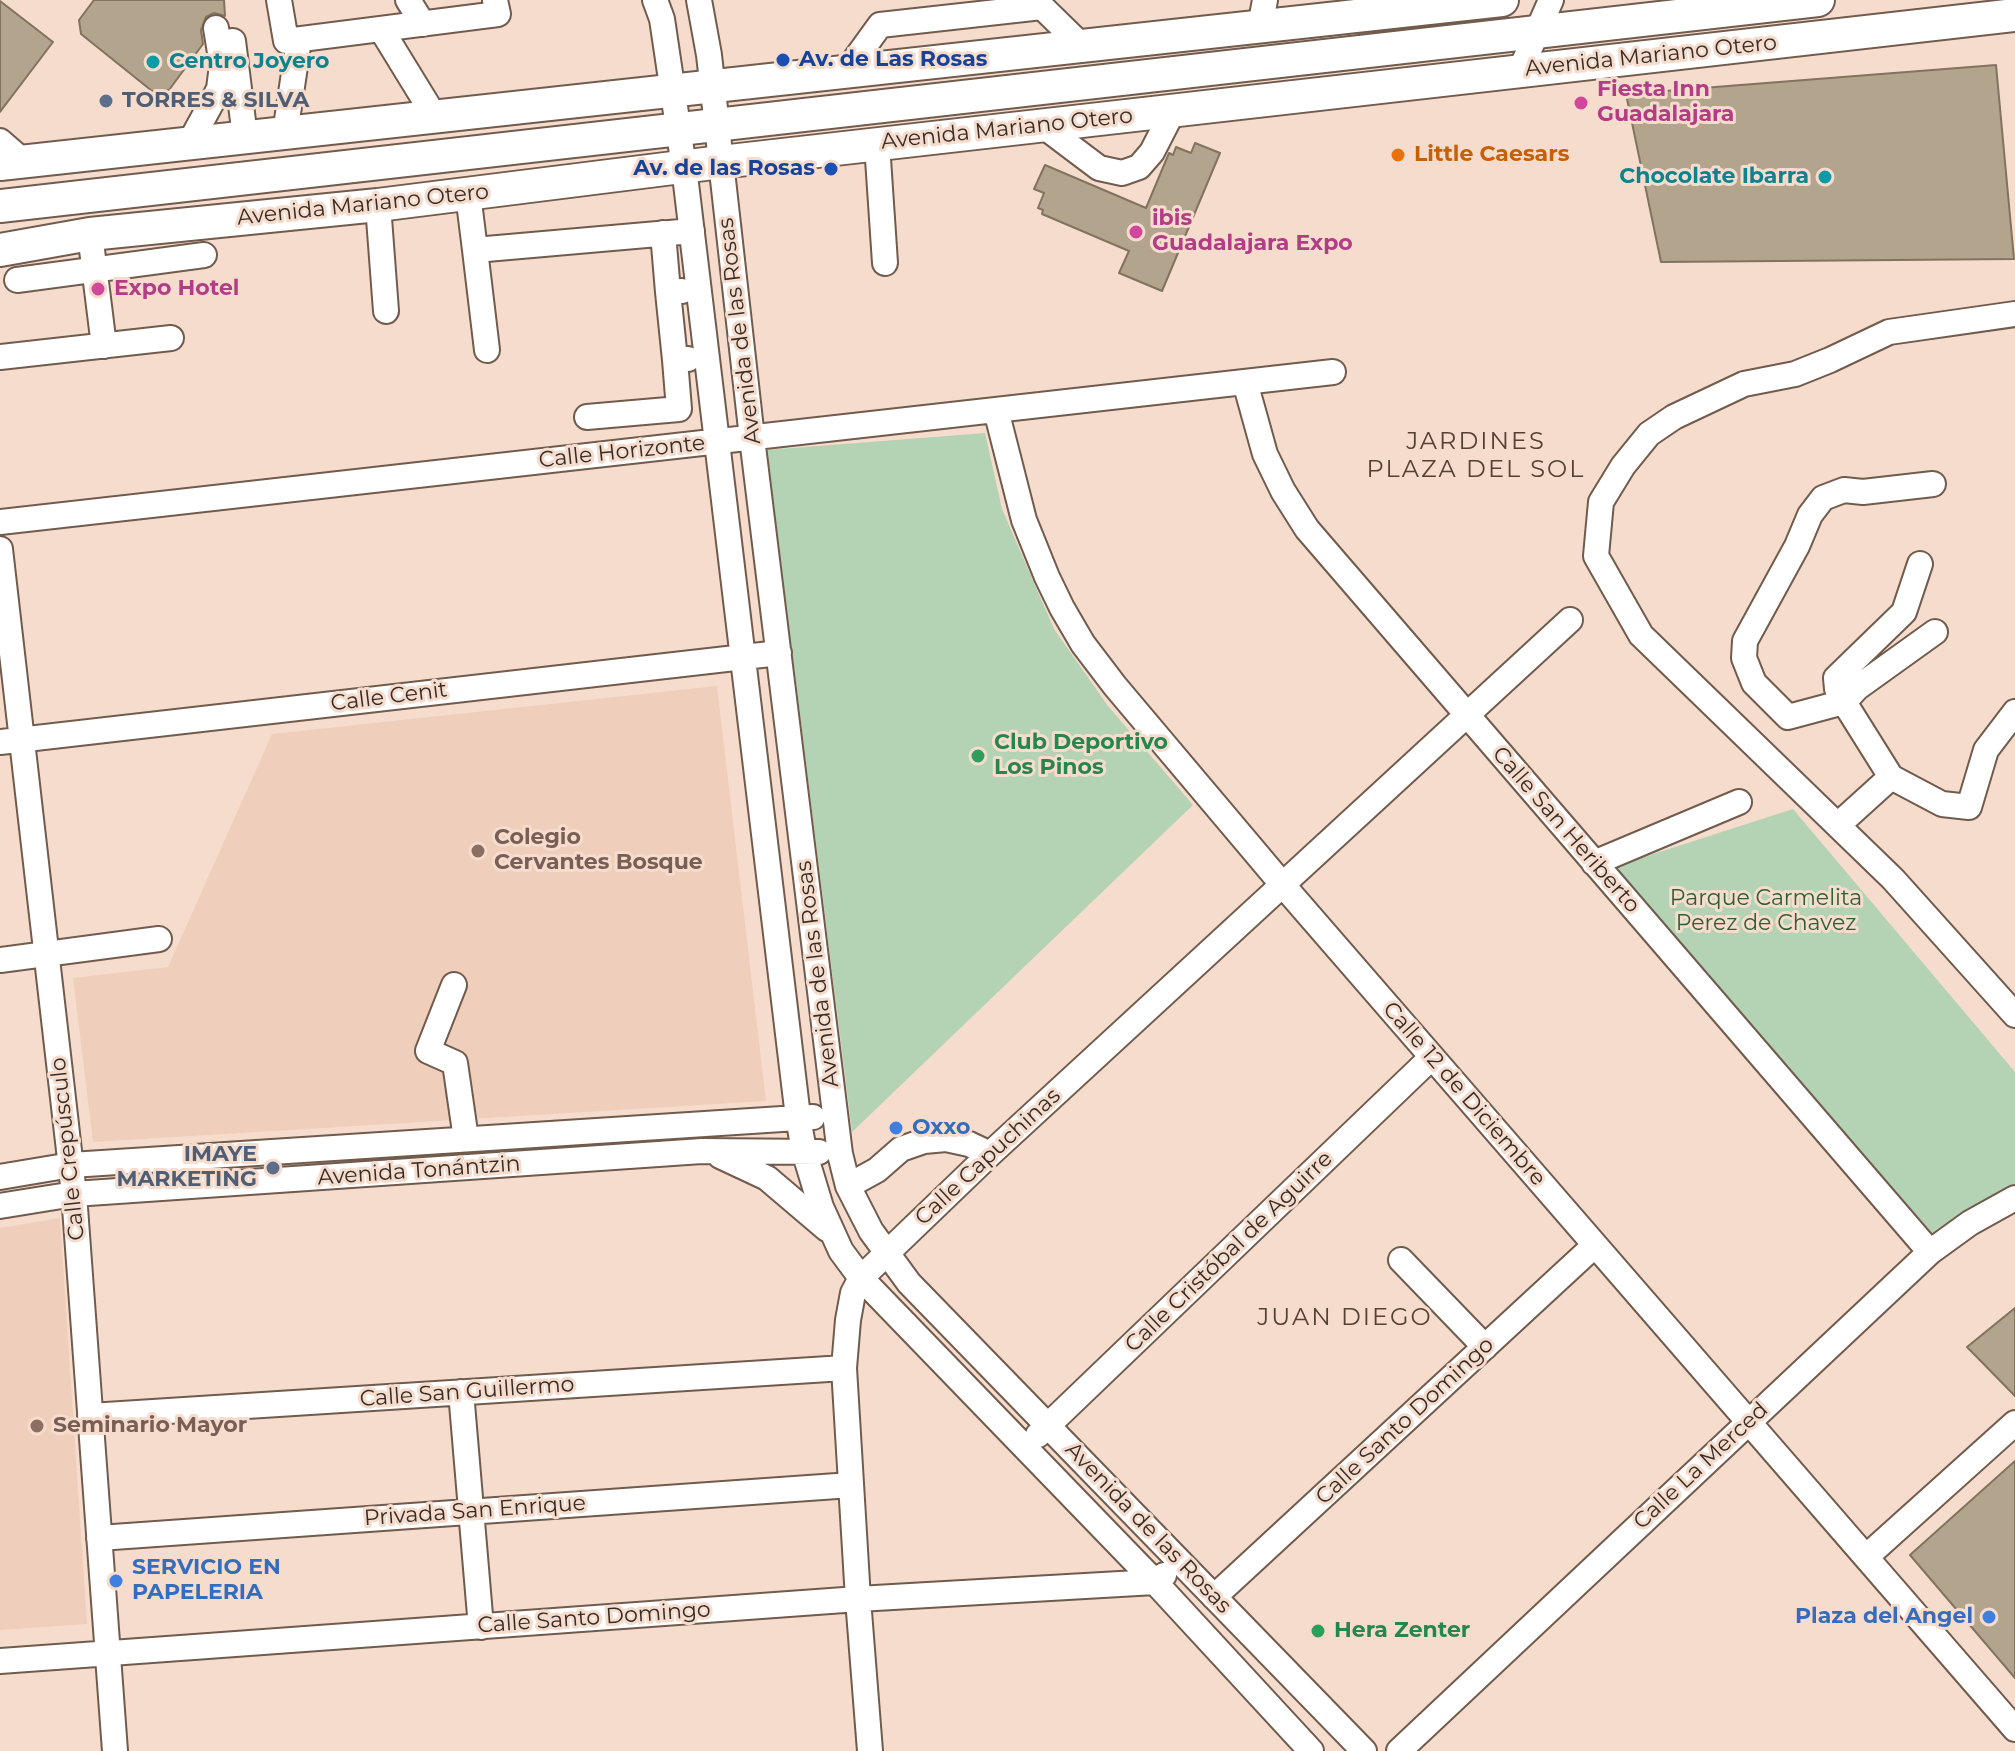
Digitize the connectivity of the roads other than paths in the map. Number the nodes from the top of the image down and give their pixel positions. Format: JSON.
{"nodes":[{"id":1,"x":279,"y":0,"type":"edge"},
{"id":2,"x":408,"y":0,"type":"edge"},
{"id":3,"x":495,"y":0,"type":"edge"},
{"id":4,"x":655,"y":0,"type":"edge"},
{"id":5,"x":1502,"y":0,"type":"edge"},
{"id":6,"x":1551,"y":0,"type":"edge"},
{"id":7,"x":1818,"y":0,"type":"edge"},
{"id":8,"x":703,"y":2,"type":"edge"},
{"id":9,"x":1262,"y":13,"type":"edge"},
{"id":10,"x":2013,"y":19,"type":"edge"},
{"id":11,"x":423,"y":24,"type":"junction"},
{"id":12,"x":381,"y":29,"type":"junction"},
{"id":13,"x":1538,"y":31,"type":"junction"},
{"id":14,"x":299,"y":40,"type":"junction"},
{"id":15,"x":1082,"y":46,"type":"junction"},
{"id":16,"x":1520,"y":71,"type":"junction"},
{"id":17,"x":846,"y":72,"type":"junction"},
{"id":18,"x":712,"y":87,"type":"junction"},
{"id":19,"x":674,"y":92,"type":"junction"},
{"id":20,"x":1173,"y":111,"type":"junction"},
{"id":21,"x":435,"y":117,"type":"junction"},
{"id":22,"x":716,"y":124,"type":"junction"},
{"id":23,"x":1042,"y":125,"type":"junction"},
{"id":24,"x":679,"y":130,"type":"junction"},
{"id":25,"x":285,"y":133,"type":"junction"},
{"id":26,"x":245,"y":137,"type":"junction"},
{"id":27,"x":189,"y":144,"type":"junction"},
{"id":28,"x":877,"y":144,"type":"junction"},
{"id":29,"x":8,"y":155,"type":"edge"},
{"id":30,"x":721,"y":162,"type":"junction"},
{"id":31,"x":684,"y":167,"type":"junction"},
{"id":32,"x":0,"y":190,"type":"edge"},
{"id":33,"x":140,"y":191,"type":"junction"},
{"id":34,"x":468,"y":194,"type":"junction"},
{"id":35,"x":378,"y":205,"type":"junction"},
{"id":36,"x":0,"y":206,"type":"edge"},
{"id":37,"x":692,"y":231,"type":"junction"},
{"id":38,"x":0,"y":233,"type":"edge"},
{"id":39,"x":663,"y":233,"type":"junction"},
{"id":40,"x":82,"y":235,"type":"junction"},
{"id":41,"x":0,"y":250,"type":"edge"},
{"id":42,"x":475,"y":250,"type":"junction"},
{"id":43,"x":204,"y":255,"type":"dead end"},
{"id":44,"x":885,"y":263,"type":"dead end"},
{"id":45,"x":95,"y":268,"type":"junction"},
{"id":46,"x":17,"y":280,"type":"dead end"},
{"id":47,"x":699,"y":290,"type":"junction"},
{"id":48,"x":668,"y":292,"type":"junction"},
{"id":49,"x":386,"y":311,"type":"dead end"},
{"id":50,"x":2015,"y":314,"type":"edge"},
{"id":51,"x":171,"y":338,"type":"dead end"},
{"id":52,"x":104,"y":346,"type":"junction"},
{"id":53,"x":487,"y":350,"type":"dead end"},
{"id":54,"x":0,"y":357,"type":"edge"},
{"id":55,"x":707,"y":358,"type":"junction"},
{"id":56,"x":675,"y":360,"type":"junction"},
{"id":57,"x":1333,"y":372,"type":"dead end"},
{"id":58,"x":1245,"y":382,"type":"junction"},
{"id":59,"x":996,"y":410,"type":"junction"},
{"id":60,"x":587,"y":417,"type":"dead end"},
{"id":61,"x":752,"y":438,"type":"junction"},
{"id":62,"x":717,"y":441,"type":"junction"},
{"id":63,"x":1933,"y":484,"type":"dead end"},
{"id":64,"x":0,"y":522,"type":"edge"},
{"id":65,"x":0,"y":549,"type":"edge"},
{"id":66,"x":1920,"y":564,"type":"dead end"},
{"id":67,"x":1570,"y":620,"type":"dead end"},
{"id":68,"x":1935,"y":632,"type":"dead end"},
{"id":69,"x":779,"y":653,"type":"junction"},
{"id":70,"x":742,"y":656,"type":"junction"},
{"id":71,"x":1844,"y":702,"type":"junction"},
{"id":72,"x":2015,"y":712,"type":"edge"},
{"id":73,"x":1466,"y":714,"type":"junction"},
{"id":74,"x":11,"y":741,"type":"edge"},
{"id":75,"x":1891,"y":777,"type":"junction"},
{"id":76,"x":1739,"y":802,"type":"dead end"},
{"id":77,"x":1838,"y":825,"type":"junction"},
{"id":78,"x":1594,"y":863,"type":"junction"},
{"id":79,"x":1282,"y":884,"type":"junction"},
{"id":80,"x":159,"y":939,"type":"dead end"},
{"id":81,"x":46,"y":954,"type":"junction"},
{"id":82,"x":0,"y":960,"type":"edge"},
{"id":83,"x":454,"y":985,"type":"dead end"},
{"id":84,"x":2015,"y":1015,"type":"edge"},
{"id":85,"x":1432,"y":1057,"type":"junction"},
{"id":86,"x":835,"y":1115,"type":"junction"},
{"id":87,"x":798,"y":1117,"type":"junction"},
{"id":88,"x":466,"y":1139,"type":"junction"},
{"id":89,"x":702,"y":1151,"type":"junction"},
{"id":90,"x":804,"y":1151,"type":"junction"},
{"id":91,"x":840,"y":1154,"type":"junction"},
{"id":92,"x":990,"y":1154,"type":"junction"},
{"id":93,"x":71,"y":1165,"type":"junction"},
{"id":94,"x":0,"y":1177,"type":"edge"},
{"id":95,"x":848,"y":1186,"type":"junction"},
{"id":96,"x":74,"y":1194,"type":"junction"},
{"id":97,"x":2015,"y":1198,"type":"edge"},
{"id":98,"x":0,"y":1206,"type":"edge"},
{"id":99,"x":830,"y":1231,"type":"junction"},
{"id":100,"x":1595,"y":1245,"type":"junction"},
{"id":101,"x":1930,"y":1252,"type":"junction"},
{"id":102,"x":886,"y":1254,"type":"junction"},
{"id":103,"x":1401,"y":1260,"type":"dead end"},
{"id":104,"x":861,"y":1278,"type":"junction"},
{"id":105,"x":1485,"y":1347,"type":"junction"},
{"id":106,"x":844,"y":1368,"type":"junction"},
{"id":107,"x":461,"y":1392,"type":"junction"},
{"id":108,"x":90,"y":1416,"type":"junction"},
{"id":109,"x":1748,"y":1421,"type":"junction"},
{"id":110,"x":2015,"y":1423,"type":"edge"},
{"id":111,"x":1049,"y":1425,"type":"junction"},
{"id":112,"x":1026,"y":1448,"type":"junction"},
{"id":113,"x":851,"y":1485,"type":"junction"},
{"id":114,"x":471,"y":1512,"type":"junction"},
{"id":115,"x":99,"y":1538,"type":"junction"},
{"id":116,"x":1866,"y":1557,"type":"junction"},
{"id":117,"x":1182,"y":1562,"type":"junction"},
{"id":118,"x":1155,"y":1582,"type":"junction"},
{"id":119,"x":1214,"y":1597,"type":"junction"},
{"id":120,"x":858,"y":1599,"type":"junction"},
{"id":121,"x":481,"y":1627,"type":"junction"},
{"id":122,"x":108,"y":1654,"type":"junction"},
{"id":123,"x":0,"y":1661,"type":"edge"},
{"id":124,"x":2015,"y":1729,"type":"edge"},
{"id":125,"x":115,"y":1751,"type":"edge"},
{"id":126,"x":870,"y":1751,"type":"edge"},
{"id":127,"x":1311,"y":1751,"type":"edge"},
{"id":128,"x":1364,"y":1751,"type":"edge"},
{"id":129,"x":1399,"y":1751,"type":"edge"}],
"edges":[{"from":1,"to":14,"type":"street"},
{"from":2,"to":11,"type":"street"},
{"from":3,"to":11,"type":"street"},
{"from":4,"to":19,"type":"street","name":"Avenida de las Rosas"},
{"from":5,"to":9,"type":"main road"},
{"from":6,"to":13,"type":"street"},
{"from":7,"to":13,"type":"main road","name":"Avenida Mariano Otero"},
{"from":8,"to":18,"type":"street","name":"Avenida de las Rosas"},
{"from":9,"to":15,"type":"main road"},
{"from":10,"to":16,"type":"main road","name":"Avenida Mariano Otero"},
{"from":11,"to":12,"type":"street"},
{"from":12,"to":14,"type":"street"},
{"from":12,"to":21,"type":"street"},
{"from":13,"to":16,"type":"street"},
{"from":13,"to":22,"type":"main road","name":"Avenida Mariano Otero"},
{"from":14,"to":25,"type":"street"},
{"from":15,"to":17,"type":"main road"},
{"from":15,"to":17,"type":"street"},
{"from":16,"to":20,"type":"main road","name":"Avenida Mariano Otero"},
{"from":17,"to":18,"type":"main road"},
{"from":18,"to":19,"type":"main road"},
{"from":18,"to":22,"type":"street","name":"Avenida de las Rosas"},
{"from":19,"to":21,"type":"main road"},
{"from":19,"to":24,"type":"street","name":"Avenida de las Rosas"},
{"from":20,"to":23,"type":"main road","name":"Avenida Mariano Otero"},
{"from":20,"to":23,"type":"street"},
{"from":21,"to":25,"type":"main road"},
{"from":22,"to":24,"type":"main road","name":"Avenida Mariano Otero"},
{"from":22,"to":30,"type":"street","name":"Avenida de las Rosas"},
{"from":23,"to":28,"type":"main road","name":"Avenida Mariano Otero"},
{"from":24,"to":31,"type":"street","name":"Avenida de las Rosas"},
{"from":24,"to":33,"type":"main road","name":"Avenida Mariano Otero"},
{"from":25,"to":26,"type":"main road"},
{"from":26,"to":27,"type":"main road"},
{"from":26,"to":27,"type":"street"},
{"from":27,"to":29,"type":"main road"},
{"from":28,"to":30,"type":"main road","name":"Avenida Mariano Otero"},
{"from":28,"to":44,"type":"street"},
{"from":30,"to":31,"type":"main road","name":"Avenida Mariano Otero"},
{"from":30,"to":61,"type":"street","name":"Avenida de las Rosas"},
{"from":31,"to":34,"type":"main road","name":"Avenida Mariano Otero"},
{"from":31,"to":37,"type":"street","name":"Avenida de las Rosas"},
{"from":32,"to":33,"type":"main road"},
{"from":33,"to":36,"type":"main road","name":"Avenida Mariano Otero"},
{"from":34,"to":35,"type":"main road","name":"Avenida Mariano Otero"},
{"from":34,"to":42,"type":"street"},
{"from":35,"to":40,"type":"main road","name":"Avenida Mariano Otero"},
{"from":35,"to":49,"type":"street"},
{"from":37,"to":39,"type":"street"},
{"from":37,"to":47,"type":"street","name":"Avenida de las Rosas"},
{"from":38,"to":40,"type":"main road"},
{"from":39,"to":42,"type":"street"},
{"from":39,"to":48,"type":"street"},
{"from":40,"to":41,"type":"main road","name":"Avenida Mariano Otero"},
{"from":40,"to":45,"type":"street"},
{"from":42,"to":53,"type":"street"},
{"from":43,"to":45,"type":"street"},
{"from":45,"to":46,"type":"street"},
{"from":45,"to":52,"type":"street"},
{"from":47,"to":48,"type":"street"},
{"from":47,"to":55,"type":"street","name":"Avenida de las Rosas"},
{"from":48,"to":56,"type":"street"},
{"from":50,"to":77,"type":"street"},
{"from":51,"to":52,"type":"street"},
{"from":52,"to":54,"type":"street"},
{"from":55,"to":56,"type":"street"},
{"from":55,"to":62,"type":"street","name":"Avenida de las Rosas"},
{"from":56,"to":60,"type":"street"},
{"from":57,"to":58,"type":"street","name":"Calle Horizonte"},
{"from":58,"to":59,"type":"street","name":"Calle Horizonte"},
{"from":58,"to":73,"type":"street","name":"Calle San Heriberto"},
{"from":59,"to":61,"type":"street","name":"Calle Horizonte"},
{"from":59,"to":79,"type":"street","name":"Calle 12 de Diciembre"},
{"from":61,"to":62,"type":"street","name":"Calle Horizonte"},
{"from":61,"to":69,"type":"street","name":"Avenida de las Rosas"},
{"from":62,"to":64,"type":"street","name":"Calle Horizonte"},
{"from":62,"to":70,"type":"street","name":"Avenida de las Rosas"},
{"from":63,"to":71,"type":"street"},
{"from":65,"to":74,"type":"street","name":"Calle Crepúsculo"},
{"from":66,"to":71,"type":"street"},
{"from":67,"to":73,"type":"street","name":"Calle Capuchinas"},
{"from":68,"to":71,"type":"street"},
{"from":69,"to":70,"type":"street","name":"Calle Cenit"},
{"from":69,"to":86,"type":"street","name":"Avenida de las Rosas"},
{"from":70,"to":74,"type":"street","name":"Calle Cenit"},
{"from":70,"to":87,"type":"street","name":"Avenida de las Rosas"},
{"from":71,"to":75,"type":"street"},
{"from":72,"to":75,"type":"street"},
{"from":73,"to":78,"type":"street","name":"Calle San Heriberto"},
{"from":73,"to":79,"type":"street","name":"Calle Capuchinas"},
{"from":74,"to":81,"type":"street","name":"Calle Crepúsculo"},
{"from":75,"to":77,"type":"street"},
{"from":76,"to":78,"type":"street"},
{"from":77,"to":84,"type":"street"},
{"from":78,"to":101,"type":"street","name":"Calle San Heriberto"},
{"from":79,"to":85,"type":"street","name":"Calle 12 de Diciembre"},
{"from":79,"to":92,"type":"street","name":"Calle Capuchinas"},
{"from":80,"to":81,"type":"street"},
{"from":81,"to":82,"type":"street"},
{"from":81,"to":93,"type":"street","name":"Calle Crepúsculo"},
{"from":83,"to":88,"type":"street"},
{"from":85,"to":100,"type":"street","name":"Calle 12 de Diciembre"},
{"from":85,"to":111,"type":"street","name":"Calle Cristóbal de Aguirre"},
{"from":86,"to":87,"type":"street","name":"Avenida Tonántzin"},
{"from":86,"to":91,"type":"street","name":"Avenida de las Rosas"},
{"from":87,"to":88,"type":"street","name":"Avenida Tonántzin"},
{"from":87,"to":90,"type":"street","name":"Avenida de las Rosas"},
{"from":88,"to":93,"type":"street","name":"Avenida Tonántzin"},
{"from":89,"to":90,"type":"street","name":"Avenida Tonántzin"},
{"from":89,"to":96,"type":"street","name":"Avenida Tonántzin"},
{"from":89,"to":99,"type":"street"},
{"from":90,"to":91,"type":"street","name":"Avenida Tonántzin"},
{"from":90,"to":99,"type":"street","name":"Avenida de las Rosas"},
{"from":91,"to":95,"type":"street","name":"Avenida de las Rosas"},
{"from":92,"to":95,"type":"street"},
{"from":92,"to":102,"type":"street","name":"Calle Capuchinas"},
{"from":93,"to":94,"type":"street","name":"Avenida Tonántzin"},
{"from":93,"to":96,"type":"street","name":"Calle Crepúsculo"},
{"from":95,"to":102,"type":"street","name":"Avenida de las Rosas"},
{"from":96,"to":98,"type":"street","name":"Avenida Tonántzin"},
{"from":96,"to":108,"type":"street","name":"Calle Crepúsculo"},
{"from":97,"to":101,"type":"street","name":"Calle La Merced"},
{"from":99,"to":104,"type":"street","name":"Avenida de las Rosas"},
{"from":100,"to":105,"type":"street","name":"Calle Santo Domingo"},
{"from":100,"to":109,"type":"street","name":"Calle 12 de Diciembre"},
{"from":101,"to":109,"type":"street","name":"Calle La Merced"},
{"from":102,"to":104,"type":"street","name":"Calle Capuchinas"},
{"from":102,"to":111,"type":"street","name":"Avenida de las Rosas"},
{"from":103,"to":105,"type":"street"},
{"from":104,"to":106,"type":"street","name":"Calle Capuchinas"},
{"from":104,"to":112,"type":"street","name":"Avenida de las Rosas"},
{"from":105,"to":119,"type":"street","name":"Calle Santo Domingo"},
{"from":106,"to":107,"type":"street","name":"Calle San Guillermo"},
{"from":106,"to":113,"type":"street","name":"Calle Capuchinas"},
{"from":107,"to":108,"type":"street","name":"Calle San Guillermo"},
{"from":107,"to":114,"type":"street"},
{"from":108,"to":115,"type":"street","name":"Calle Crepúsculo"},
{"from":109,"to":116,"type":"street","name":"Calle 12 de Diciembre"},
{"from":109,"to":129,"type":"street","name":"Calle La Merced"},
{"from":110,"to":116,"type":"street"},
{"from":111,"to":112,"type":"street","name":"Calle Cristóbal de Aguirre"},
{"from":111,"to":117,"type":"street","name":"Avenida de las Rosas"},
{"from":112,"to":118,"type":"street","name":"Avenida de las Rosas"},
{"from":113,"to":114,"type":"street","name":"Privada San Enrique"},
{"from":113,"to":120,"type":"street","name":"Calle Capuchinas"},
{"from":114,"to":115,"type":"street","name":"Privada San Enrique"},
{"from":114,"to":121,"type":"street"},
{"from":115,"to":122,"type":"street","name":"Calle Crepúsculo"},
{"from":116,"to":124,"type":"street","name":"Calle 12 de Diciembre"},
{"from":117,"to":118,"type":"street"},
{"from":117,"to":119,"type":"street","name":"Avenida de las Rosas"},
{"from":118,"to":120,"type":"street","name":"Calle Santo Domingo"},
{"from":118,"to":127,"type":"street","name":"Avenida de las Rosas"},
{"from":119,"to":128,"type":"street","name":"Avenida de las Rosas"},
{"from":120,"to":121,"type":"street","name":"Calle Santo Domingo"},
{"from":120,"to":126,"type":"street","name":"Calle Capuchinas"},
{"from":121,"to":122,"type":"street","name":"Calle Santo Domingo"},
{"from":122,"to":123,"type":"street","name":"Calle Santo Domingo"},
{"from":122,"to":125,"type":"street","name":"Calle Crepúsculo"}]}
